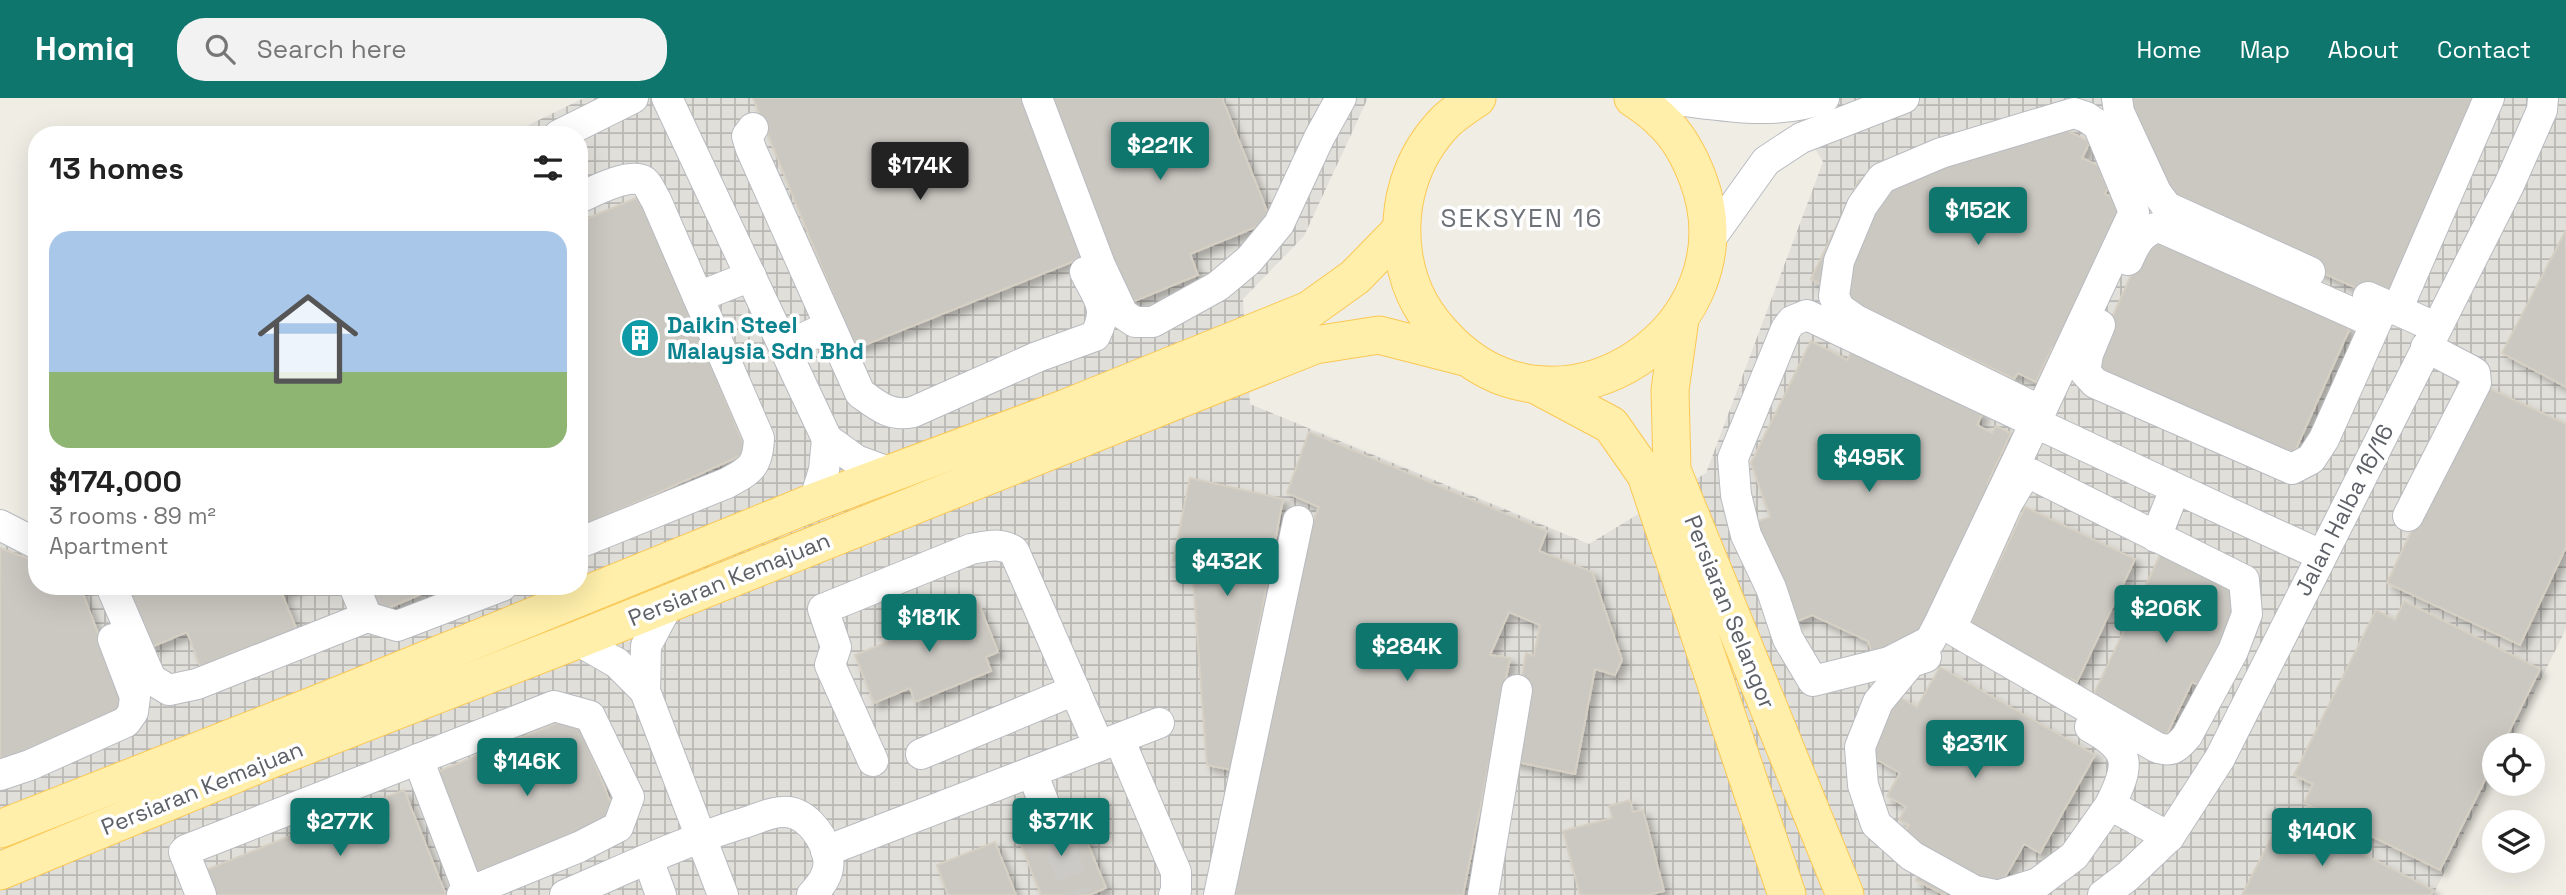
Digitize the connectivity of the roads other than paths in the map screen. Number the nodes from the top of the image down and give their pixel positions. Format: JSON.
{"nodes":[{"id":1,"x":633,"y":98,"type":"edge"},
{"id":2,"x":667,"y":98,"type":"edge"},
{"id":3,"x":1037,"y":98,"type":"edge"},
{"id":4,"x":1341,"y":98,"type":"edge"},
{"id":5,"x":1477,"y":98,"type":"edge"},
{"id":6,"x":1633,"y":98,"type":"edge"},
{"id":7,"x":1659,"y":98,"type":"edge"},
{"id":8,"x":1824,"y":98,"type":"edge"},
{"id":9,"x":1904,"y":98,"type":"edge"},
{"id":10,"x":2117,"y":98,"type":"edge"},
{"id":11,"x":2489,"y":98,"type":"edge"},
{"id":12,"x":2543,"y":98,"type":"edge"},
{"id":13,"x":1447,"y":109,"type":"edge"},
{"id":14,"x":577,"y":126,"type":"edge"},
{"id":15,"x":753,"y":128,"type":"dead end"},
{"id":16,"x":588,"y":194,"type":"edge"},
{"id":17,"x":1400,"y":231,"type":"junction"},
{"id":18,"x":1708,"y":242,"type":"junction"},
{"id":19,"x":1085,"y":272,"type":"dead end"},
{"id":20,"x":751,"y":276,"type":"junction"},
{"id":21,"x":698,"y":298,"type":"junction"},
{"id":22,"x":2385,"y":312,"type":"junction"},
{"id":23,"x":1680,"y":319,"type":"junction"},
{"id":24,"x":830,"y":326,"type":"junction"},
{"id":25,"x":2430,"y":337,"type":"junction"},
{"id":26,"x":784,"y":347,"type":"junction"},
{"id":27,"x":1465,"y":357,"type":"junction"},
{"id":28,"x":1535,"y":384,"type":"junction"},
{"id":29,"x":2038,"y":417,"type":"junction"},
{"id":30,"x":827,"y":439,"type":"junction"},
{"id":31,"x":891,"y":473,"type":"junction"},
{"id":32,"x":2175,"y":489,"type":"junction"},
{"id":33,"x":814,"y":502,"type":"junction"},
{"id":34,"x":2408,"y":516,"type":"dead end"},
{"id":35,"x":1298,"y":521,"type":"dead end"},
{"id":36,"x":0,"y":525,"type":"edge"},
{"id":37,"x":2156,"y":537,"type":"junction"},
{"id":38,"x":28,"y":539,"type":"edge"},
{"id":39,"x":588,"y":539,"type":"edge"},
{"id":40,"x":2321,"y":555,"type":"junction"},
{"id":41,"x":96,"y":595,"type":"edge"},
{"id":42,"x":115,"y":595,"type":"edge"},
{"id":43,"x":344,"y":595,"type":"edge"},
{"id":44,"x":356,"y":595,"type":"edge"},
{"id":45,"x":478,"y":595,"type":"edge"},
{"id":46,"x":669,"y":603,"type":"junction"},
{"id":47,"x":360,"y":620,"type":"junction"},
{"id":48,"x":577,"y":640,"type":"junction"},
{"id":49,"x":1075,"y":690,"type":"junction"},
{"id":50,"x":1517,"y":690,"type":"dead end"},
{"id":51,"x":645,"y":691,"type":"junction"},
{"id":52,"x":327,"y":719,"type":"junction"},
{"id":53,"x":1159,"y":723,"type":"dead end"},
{"id":54,"x":1109,"y":742,"type":"junction"},
{"id":55,"x":261,"y":745,"type":"junction"},
{"id":56,"x":921,"y":754,"type":"dead end"},
{"id":57,"x":418,"y":759,"type":"junction"},
{"id":58,"x":873,"y":761,"type":"dead end"},
{"id":59,"x":1032,"y":772,"type":"junction"},
{"id":60,"x":0,"y":775,"type":"edge"},
{"id":61,"x":2110,"y":805,"type":"junction"},
{"id":62,"x":1045,"y":806,"type":"tunnel mouth"},
{"id":63,"x":0,"y":829,"type":"edge"},
{"id":64,"x":700,"y":837,"type":"junction"},
{"id":65,"x":2169,"y":837,"type":"junction"},
{"id":66,"x":579,"y":847,"type":"junction"},
{"id":67,"x":826,"y":850,"type":"junction"},
{"id":68,"x":649,"y":859,"type":"junction"},
{"id":69,"x":0,"y":872,"type":"edge"},
{"id":70,"x":592,"y":883,"type":"junction"},
{"id":71,"x":467,"y":894,"type":"edge"},
{"id":72,"x":1845,"y":894,"type":"edge"},
{"id":73,"x":201,"y":895,"type":"edge"},
{"id":74,"x":565,"y":895,"type":"edge"},
{"id":75,"x":661,"y":895,"type":"edge"},
{"id":76,"x":723,"y":895,"type":"edge"},
{"id":77,"x":812,"y":895,"type":"edge"},
{"id":78,"x":1174,"y":895,"type":"edge"},
{"id":79,"x":1219,"y":895,"type":"edge"},
{"id":80,"x":1483,"y":895,"type":"edge"},
{"id":81,"x":1787,"y":895,"type":"edge"},
{"id":82,"x":1998,"y":895,"type":"edge"},
{"id":83,"x":2103,"y":895,"type":"edge"}],
"edges":[{"from":1,"to":14,"type":"street"},
{"from":2,"to":20,"type":"street"},
{"from":3,"to":4,"type":"street"},
{"from":5,"to":13,"type":"main road"},
{"from":6,"to":18,"type":"main road"},
{"from":7,"to":8,"type":"street"},
{"from":9,"to":18,"type":"street"},
{"from":10,"to":22,"type":"street"},
{"from":11,"to":22,"type":"street"},
{"from":12,"to":25,"type":"street","name":"Jalan Halba 16/16"},
{"from":13,"to":17,"type":"main road"},
{"from":15,"to":24,"type":"street"},
{"from":16,"to":21,"type":"street"},
{"from":17,"to":27,"type":"main road"},
{"from":17,"to":31,"type":"main road","name":"Persiaran Kemajuan"},
{"from":18,"to":23,"type":"main road"},
{"from":19,"to":24,"type":"street"},
{"from":20,"to":21,"type":"street"},
{"from":20,"to":26,"type":"street"},
{"from":21,"to":39,"type":"street"},
{"from":22,"to":22,"type":"street"},
{"from":22,"to":25,"type":"street"},
{"from":23,"to":28,"type":"main road"},
{"from":23,"to":72,"type":"main road","name":"Persiaran Selangor"},
{"from":24,"to":26,"type":"street"},
{"from":25,"to":34,"type":"street"},
{"from":25,"to":40,"type":"street","name":"Jalan Halba 16/16"},
{"from":26,"to":30,"type":"street"},
{"from":27,"to":28,"type":"main road"},
{"from":27,"to":46,"type":"main road","name":"Persiaran Kemajuan"},
{"from":28,"to":81,"type":"main road","name":"Persiaran Selangor"},
{"from":29,"to":29,"type":"street"},
{"from":29,"to":29,"type":"street"},
{"from":29,"to":32,"type":"street"},
{"from":30,"to":31,"type":"street"},
{"from":30,"to":33,"type":"street"},
{"from":31,"to":33,"type":"main road","name":"Persiaran Kemajuan"},
{"from":32,"to":37,"type":"street"},
{"from":32,"to":40,"type":"street"},
{"from":33,"to":52,"type":"main road","name":"Persiaran Kemajuan"},
{"from":35,"to":79,"type":"street"},
{"from":36,"to":38,"type":"street"},
{"from":37,"to":37,"type":"street"},
{"from":40,"to":65,"type":"street","name":"Jalan Halba 16/16"},
{"from":41,"to":60,"type":"street"},
{"from":42,"to":47,"type":"street"},
{"from":43,"to":47,"type":"street"},
{"from":44,"to":47,"type":"street"},
{"from":45,"to":47,"type":"street"},
{"from":46,"to":48,"type":"main road","name":"Persiaran Kemajuan"},
{"from":46,"to":51,"type":"street"},
{"from":48,"to":51,"type":"street"},
{"from":48,"to":52,"type":"main road","name":"Persiaran Kemajuan"},
{"from":49,"to":54,"type":"street"},
{"from":49,"to":56,"type":"street"},
{"from":49,"to":58,"type":"street"},
{"from":50,"to":80,"type":"street"},
{"from":51,"to":64,"type":"street"},
{"from":52,"to":55,"type":"main road","name":"Persiaran Kemajuan"},
{"from":53,"to":54,"type":"street"},
{"from":54,"to":59,"type":"street"},
{"from":54,"to":78,"type":"street"},
{"from":55,"to":63,"type":"main road","name":"Persiaran Kemajuan"},
{"from":55,"to":69,"type":"main road","name":"Persiaran Kemajuan"},
{"from":57,"to":66,"type":"street"},
{"from":57,"to":71,"type":"street"},
{"from":57,"to":73,"type":"street"},
{"from":59,"to":62,"type":"street"},
{"from":59,"to":67,"type":"street"},
{"from":61,"to":65,"type":"street"},
{"from":61,"to":82,"type":"street"},
{"from":61,"to":82,"type":"street"},
{"from":64,"to":67,"type":"street"},
{"from":64,"to":68,"type":"street"},
{"from":64,"to":76,"type":"street"},
{"from":65,"to":83,"type":"street","name":"Jalan Halba 16/16"},
{"from":66,"to":70,"type":"street"},
{"from":66,"to":71,"type":"street"},
{"from":67,"to":77,"type":"street"},
{"from":68,"to":70,"type":"street"},
{"from":68,"to":75,"type":"street"},
{"from":70,"to":74,"type":"street"}]}
